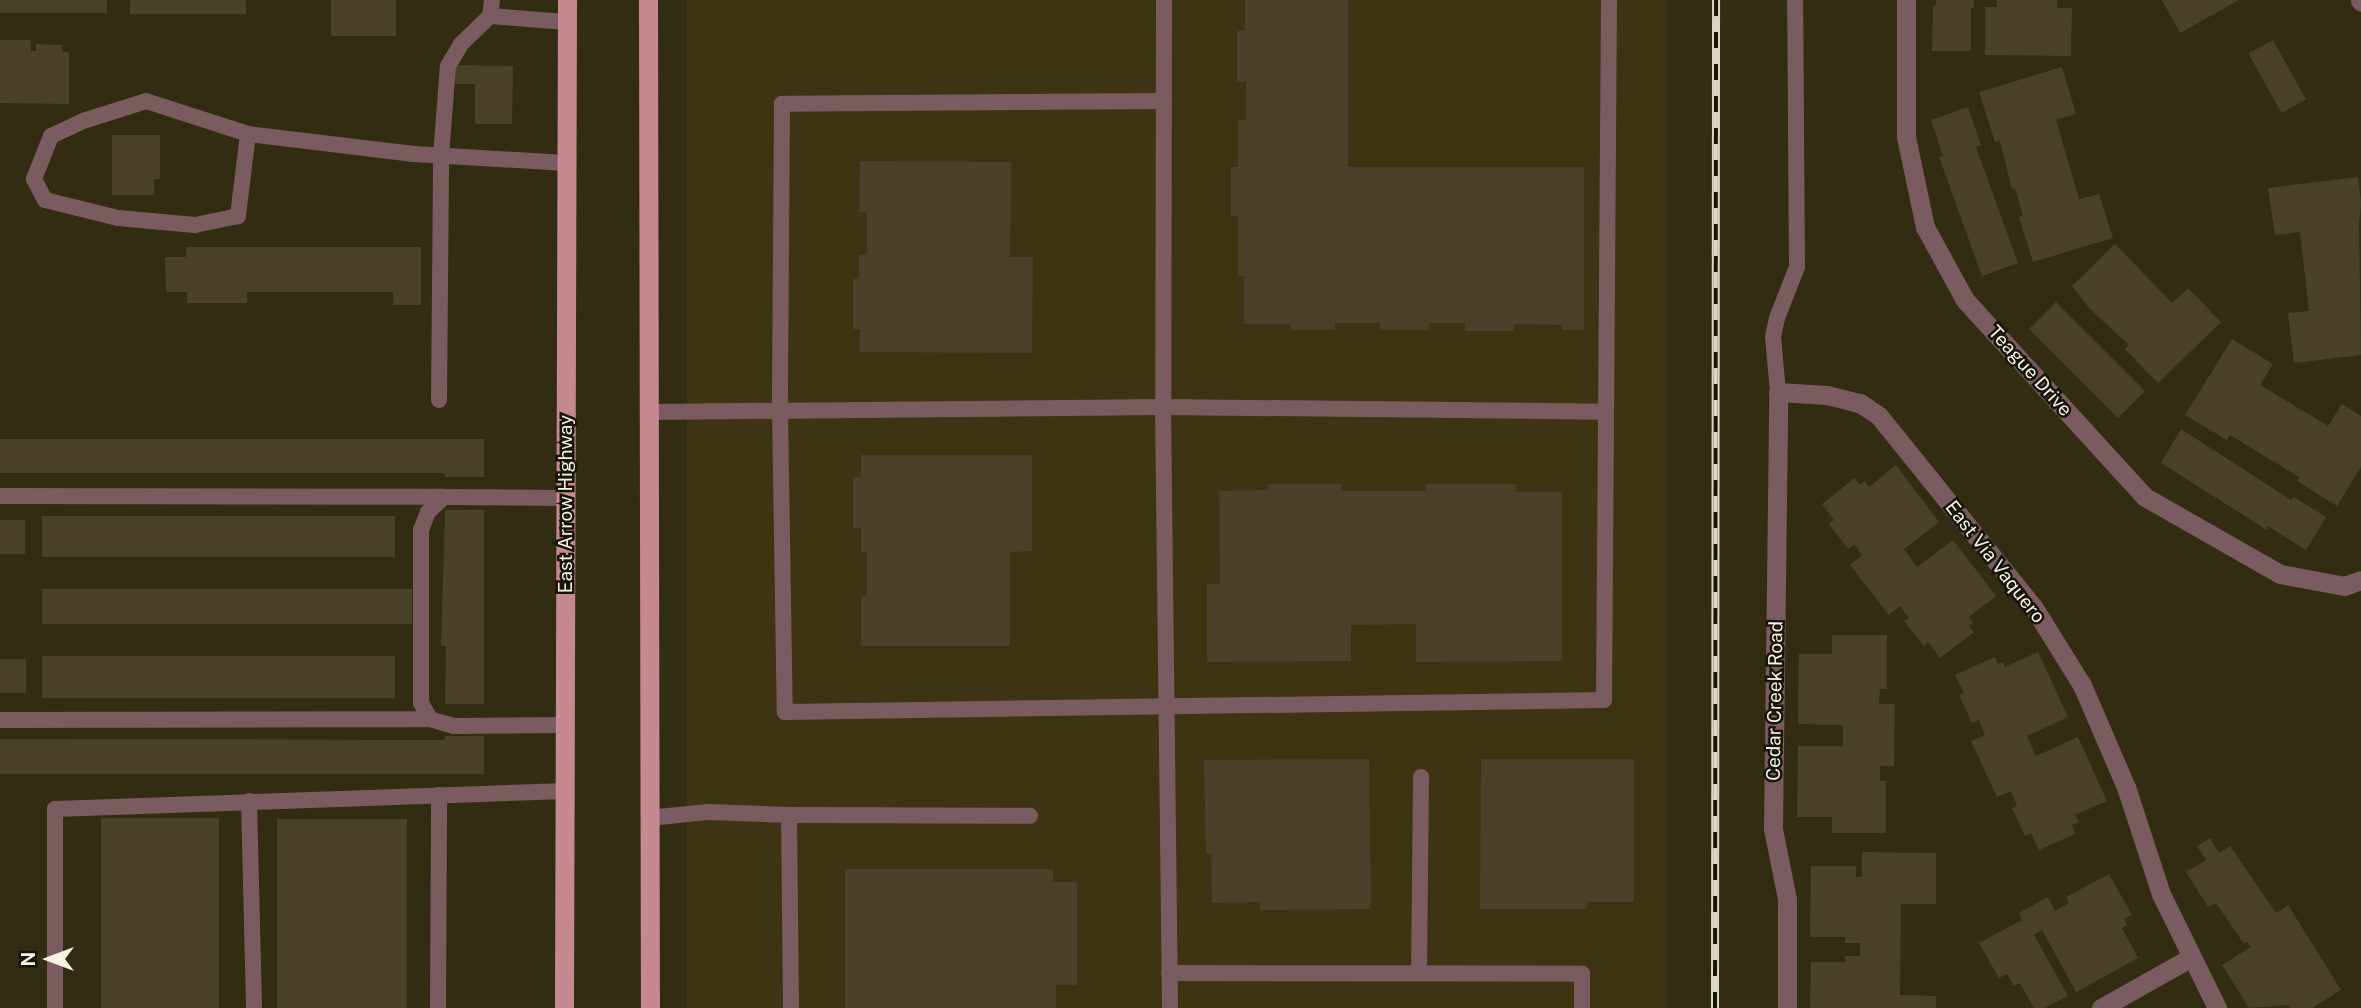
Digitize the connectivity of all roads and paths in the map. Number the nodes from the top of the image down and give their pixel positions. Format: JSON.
{"nodes":[{"id":1,"x":567,"y":0,"type":"edge"},
{"id":2,"x":648,"y":0,"type":"edge"},
{"id":3,"x":1164,"y":0,"type":"edge"},
{"id":4,"x":1609,"y":0,"type":"edge"},
{"id":5,"x":1795,"y":0,"type":"edge"},
{"id":6,"x":1906,"y":0,"type":"edge"},
{"id":7,"x":491,"y":8,"type":"edge"},
{"id":8,"x":567,"y":22,"type":"junction"},
{"id":9,"x":1164,"y":101,"type":"junction"},
{"id":10,"x":248,"y":134,"type":"junction"},
{"id":11,"x":441,"y":156,"type":"junction"},
{"id":12,"x":567,"y":163,"type":"junction"},
{"id":13,"x":1778,"y":392,"type":"junction"},
{"id":14,"x":439,"y":400,"type":"dead end"},
{"id":15,"x":1163,"y":407,"type":"junction"},
{"id":16,"x":780,"y":410,"type":"junction"},
{"id":17,"x":648,"y":412,"type":"junction"},
{"id":18,"x":1606,"y":412,"type":"junction"},
{"id":19,"x":0,"y":496,"type":"edge"},
{"id":20,"x":443,"y":497,"type":"junction"},
{"id":21,"x":566,"y":498,"type":"junction"},
{"id":22,"x":2361,"y":580,"type":"edge"},
{"id":23,"x":1168,"y":708,"type":"junction"},
{"id":24,"x":430,"y":719,"type":"junction"},
{"id":25,"x":0,"y":720,"type":"edge"},
{"id":26,"x":565,"y":724,"type":"junction"},
{"id":27,"x":1421,"y":777,"type":"dead end"},
{"id":28,"x":565,"y":791,"type":"junction"},
{"id":29,"x":439,"y":795,"type":"junction"},
{"id":30,"x":249,"y":802,"type":"junction"},
{"id":31,"x":789,"y":815,"type":"junction"},
{"id":32,"x":1030,"y":816,"type":"dead end"},
{"id":33,"x":649,"y":818,"type":"junction"},
{"id":34,"x":2190,"y":958,"type":"junction"},
{"id":35,"x":1170,"y":973,"type":"junction"},
{"id":36,"x":1419,"y":973,"type":"junction"},
{"id":37,"x":55,"y":1008,"type":"edge"},
{"id":38,"x":254,"y":1008,"type":"edge"},
{"id":39,"x":438,"y":1008,"type":"edge"},
{"id":40,"x":564,"y":1008,"type":"edge"},
{"id":41,"x":650,"y":1008,"type":"edge"},
{"id":42,"x":791,"y":1008,"type":"edge"},
{"id":43,"x":1170,"y":1008,"type":"edge"},
{"id":44,"x":1582,"y":1008,"type":"edge"},
{"id":45,"x":1787,"y":1008,"type":"edge"},
{"id":46,"x":2101,"y":1008,"type":"edge"},
{"id":47,"x":2217,"y":1008,"type":"edge"}],
"edges":[{"from":1,"to":8,"type":"main road","name":"East Arrow Highway"},
{"from":2,"to":17,"type":"main road"},
{"from":3,"to":9,"type":"lane"},
{"from":4,"to":18,"type":"lane"},
{"from":5,"to":13,"type":"lane"},
{"from":6,"to":22,"type":"street","name":"Teague Drive"},
{"from":7,"to":8,"type":"lane"},
{"from":7,"to":11,"type":"lane"},
{"from":8,"to":12,"type":"main road","name":"East Arrow Highway"},
{"from":9,"to":15,"type":"lane"},
{"from":9,"to":16,"type":"lane"},
{"from":10,"to":10,"type":"lane"},
{"from":10,"to":11,"type":"lane"},
{"from":11,"to":12,"type":"lane"},
{"from":11,"to":14,"type":"lane"},
{"from":12,"to":21,"type":"main road","name":"East Arrow Highway"},
{"from":13,"to":34,"type":"street","name":"East Via Vaquero"},
{"from":13,"to":45,"type":"street","name":"Cedar Creek Road"},
{"from":15,"to":16,"type":"lane"},
{"from":15,"to":18,"type":"lane"},
{"from":15,"to":23,"type":"lane"},
{"from":16,"to":17,"type":"lane"},
{"from":16,"to":23,"type":"lane"},
{"from":17,"to":33,"type":"main road"},
{"from":18,"to":23,"type":"lane"},
{"from":19,"to":20,"type":"lane"},
{"from":20,"to":21,"type":"lane"},
{"from":20,"to":24,"type":"lane"},
{"from":21,"to":26,"type":"main road","name":"East Arrow Highway"},
{"from":23,"to":35,"type":"lane"},
{"from":24,"to":25,"type":"lane"},
{"from":24,"to":26,"type":"lane"},
{"from":26,"to":28,"type":"main road","name":"East Arrow Highway"},
{"from":27,"to":36,"type":"lane"},
{"from":28,"to":29,"type":"lane"},
{"from":28,"to":40,"type":"main road","name":"East Arrow Highway"},
{"from":29,"to":30,"type":"lane"},
{"from":29,"to":39,"type":"lane"},
{"from":30,"to":37,"type":"lane"},
{"from":30,"to":38,"type":"lane"},
{"from":31,"to":32,"type":"lane"},
{"from":31,"to":33,"type":"lane"},
{"from":31,"to":42,"type":"lane"},
{"from":33,"to":41,"type":"main road"},
{"from":34,"to":46,"type":"street"},
{"from":34,"to":47,"type":"street","name":"East Via Vaquero"},
{"from":35,"to":36,"type":"lane"},
{"from":35,"to":43,"type":"lane"},
{"from":36,"to":44,"type":"lane"}]}
